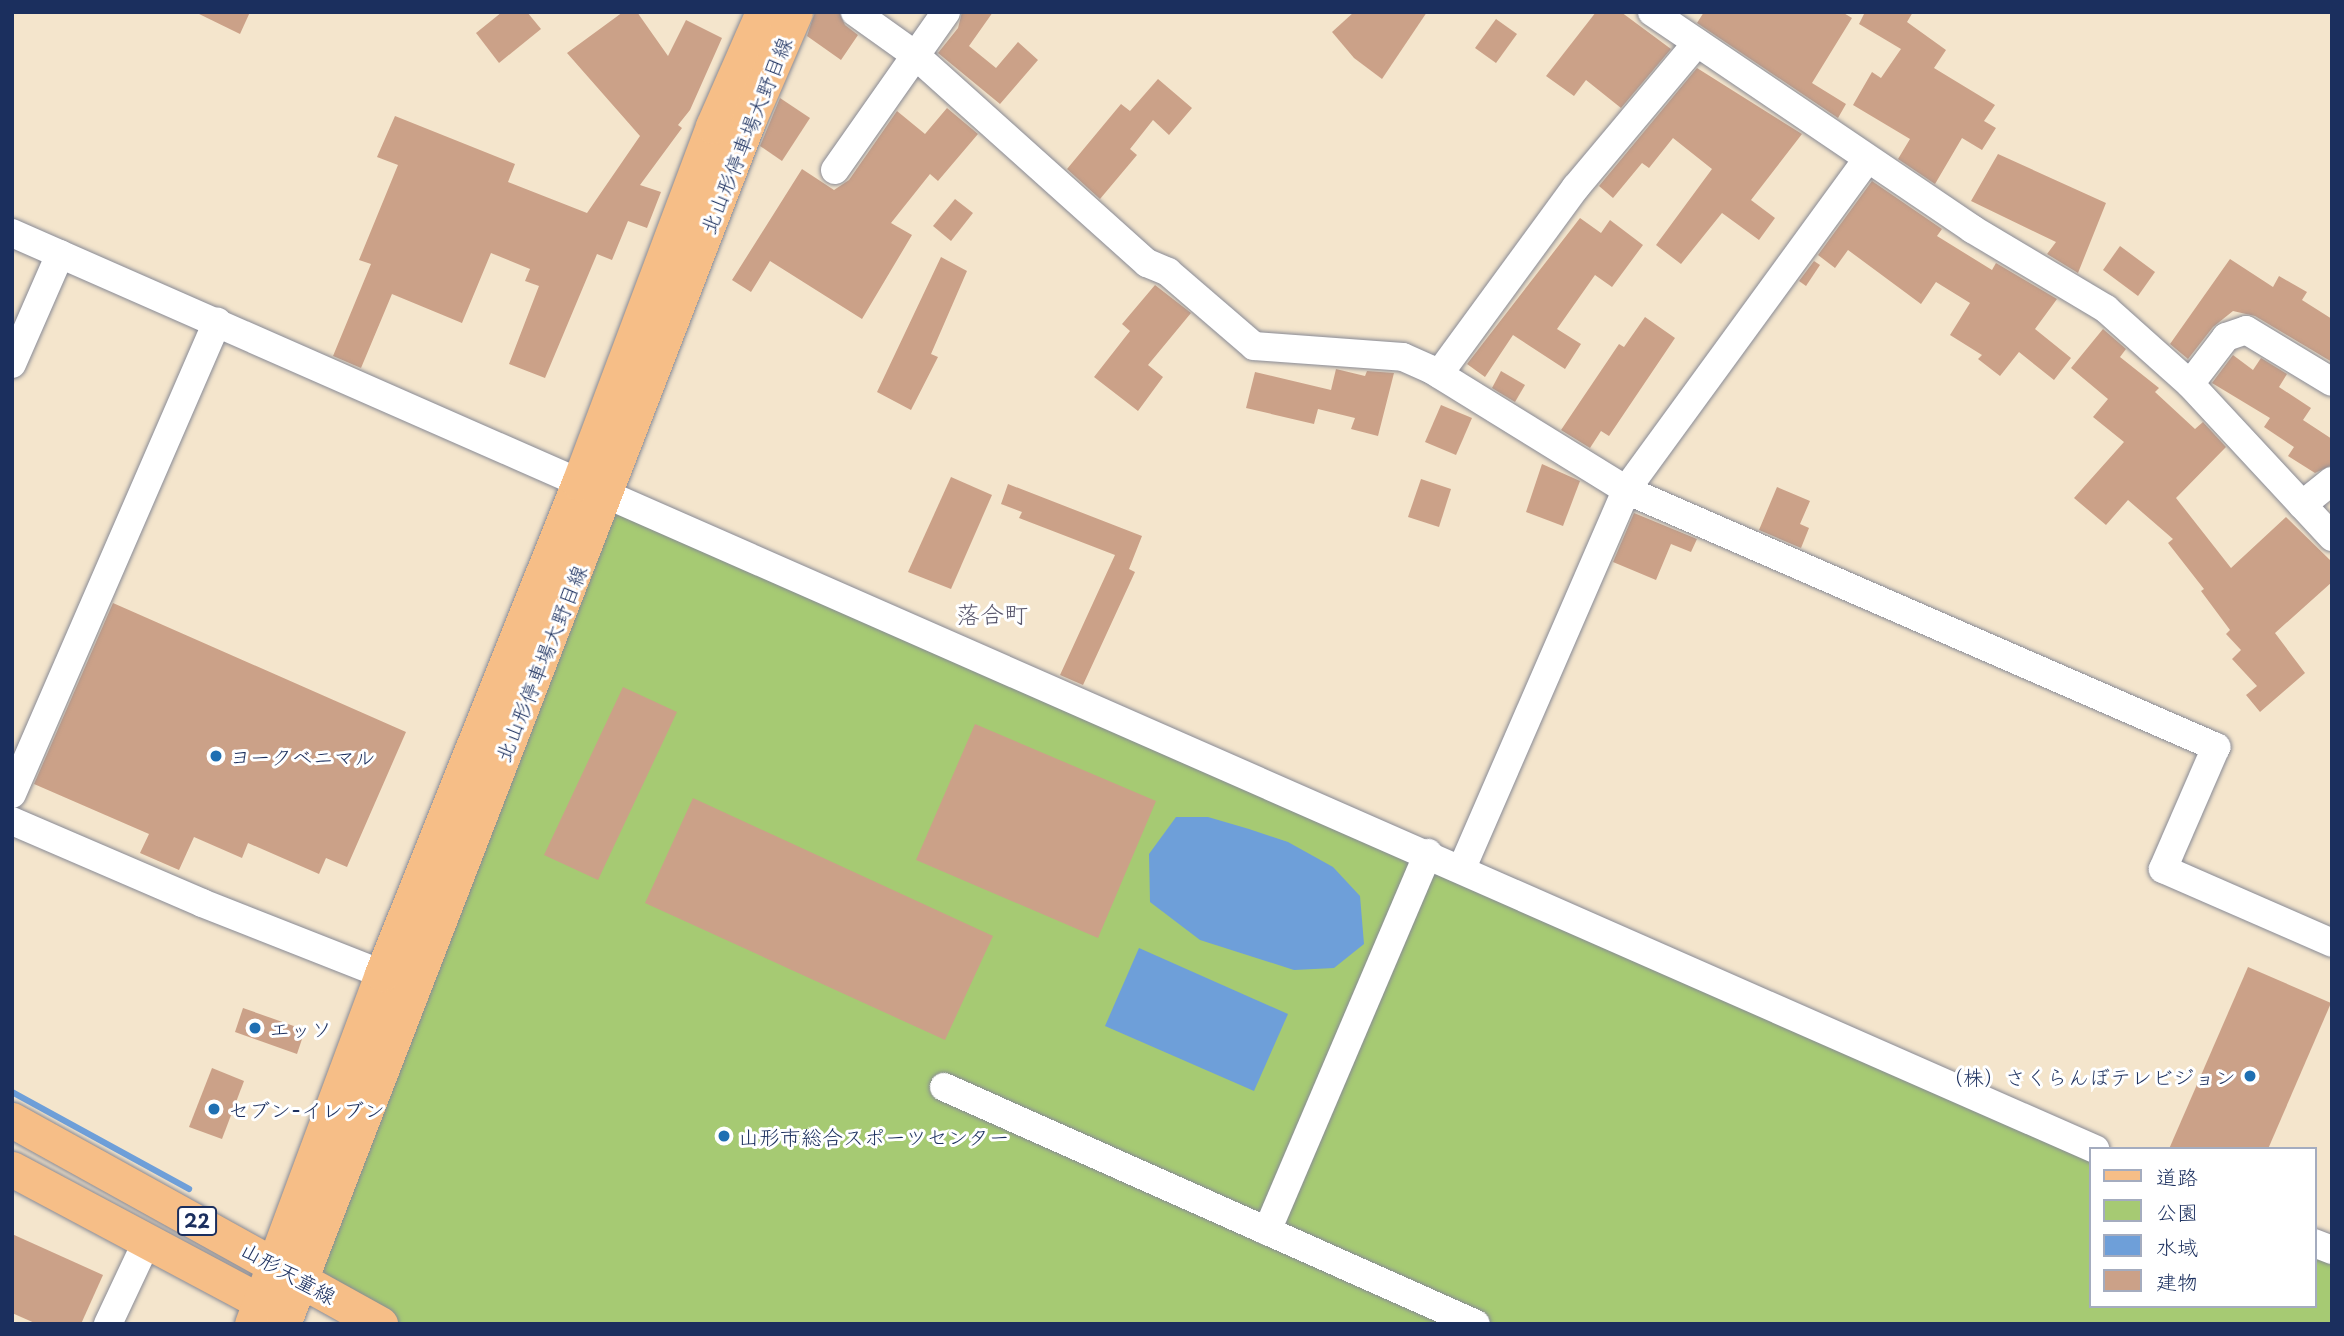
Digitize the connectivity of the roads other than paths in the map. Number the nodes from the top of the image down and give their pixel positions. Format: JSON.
{"nodes":[{"id":1,"x":763,"y":12,"type":"edge"},
{"id":2,"x":795,"y":12,"type":"edge"},
{"id":3,"x":855,"y":12,"type":"edge"},
{"id":4,"x":946,"y":12,"type":"edge"},
{"id":5,"x":1651,"y":12,"type":"edge"},
{"id":6,"x":1696,"y":43,"type":"junction"},
{"id":7,"x":915,"y":55,"type":"junction"},
{"id":8,"x":1867,"y":160,"type":"junction"},
{"id":9,"x":835,"y":170,"type":"dead end"},
{"id":10,"x":12,"y":233,"type":"edge"},
{"id":11,"x":60,"y":254,"type":"junction"},
{"id":12,"x":217,"y":322,"type":"junction"},
{"id":13,"x":12,"y":364,"type":"edge"},
{"id":14,"x":1439,"y":374,"type":"junction"},
{"id":15,"x":2332,"y":382,"type":"edge"},
{"id":16,"x":2190,"y":384,"type":"junction"},
{"id":17,"x":2332,"y":481,"type":"edge"},
{"id":18,"x":593,"y":489,"type":"junction"},
{"id":19,"x":1626,"y":490,"type":"junction"},
{"id":20,"x":2302,"y":505,"type":"junction"},
{"id":21,"x":2332,"y":537,"type":"edge"},
{"id":22,"x":12,"y":794,"type":"edge"},
{"id":23,"x":12,"y":821,"type":"edge"},
{"id":24,"x":1428,"y":853,"type":"junction"},
{"id":25,"x":1462,"y":868,"type":"junction"},
{"id":26,"x":2332,"y":943,"type":"edge"},
{"id":27,"x":382,"y":974,"type":"junction"},
{"id":28,"x":944,"y":1087,"type":"dead end"},
{"id":29,"x":12,"y":1119,"type":"edge"},
{"id":30,"x":2090,"y":1147,"type":"edge"},
{"id":31,"x":12,"y":1169,"type":"edge"},
{"id":32,"x":1267,"y":1231,"type":"junction"},
{"id":33,"x":147,"y":1241,"type":"junction"},
{"id":34,"x":287,"y":1271,"type":"junction"},
{"id":35,"x":277,"y":1318,"type":"edge"},
{"id":36,"x":108,"y":1324,"type":"edge"},
{"id":37,"x":380,"y":1324,"type":"edge"},
{"id":38,"x":1476,"y":1324,"type":"edge"}],
"edges":[{"from":1,"to":18,"type":"main road","name":"北山形停車場大野目線"},
{"from":2,"to":18,"type":"main road","name":"北山形停車場大野目線"},
{"from":3,"to":7,"type":"street"},
{"from":4,"to":7,"type":"street"},
{"from":5,"to":6,"type":"street"},
{"from":6,"to":8,"type":"street"},
{"from":6,"to":14,"type":"street"},
{"from":7,"to":9,"type":"street"},
{"from":7,"to":14,"type":"street"},
{"from":8,"to":16,"type":"street"},
{"from":8,"to":19,"type":"street"},
{"from":10,"to":11,"type":"street"},
{"from":11,"to":12,"type":"street"},
{"from":11,"to":13,"type":"street"},
{"from":12,"to":18,"type":"street"},
{"from":12,"to":22,"type":"street"},
{"from":14,"to":19,"type":"street"},
{"from":15,"to":16,"type":"street"},
{"from":16,"to":20,"type":"street"},
{"from":17,"to":20,"type":"street"},
{"from":18,"to":24,"type":"street"},
{"from":18,"to":27,"type":"main road","name":"北山形停車場大野目線"},
{"from":18,"to":34,"type":"main road","name":"北山形停車場大野目線"},
{"from":19,"to":25,"type":"street"},
{"from":19,"to":26,"type":"street"},
{"from":20,"to":21,"type":"street"},
{"from":23,"to":27,"type":"street"},
{"from":24,"to":25,"type":"street"},
{"from":24,"to":32,"type":"street"},
{"from":25,"to":30,"type":"street"},
{"from":27,"to":34,"type":"main road","name":"北山形停車場大野目線"},
{"from":28,"to":32,"type":"street"},
{"from":29,"to":34,"type":"main road","name":"山形天童線","number":"22"},
{"from":31,"to":33,"type":"main road","name":"山形天童線","number":"22"},
{"from":32,"to":38,"type":"street"},
{"from":33,"to":35,"type":"main road","name":"山形天童線","number":"22"},
{"from":33,"to":36,"type":"street"},
{"from":34,"to":35,"type":"main road","name":"北山形停車場大野目線"},
{"from":34,"to":37,"type":"main road","name":"山形天童線","number":"22"}]}
